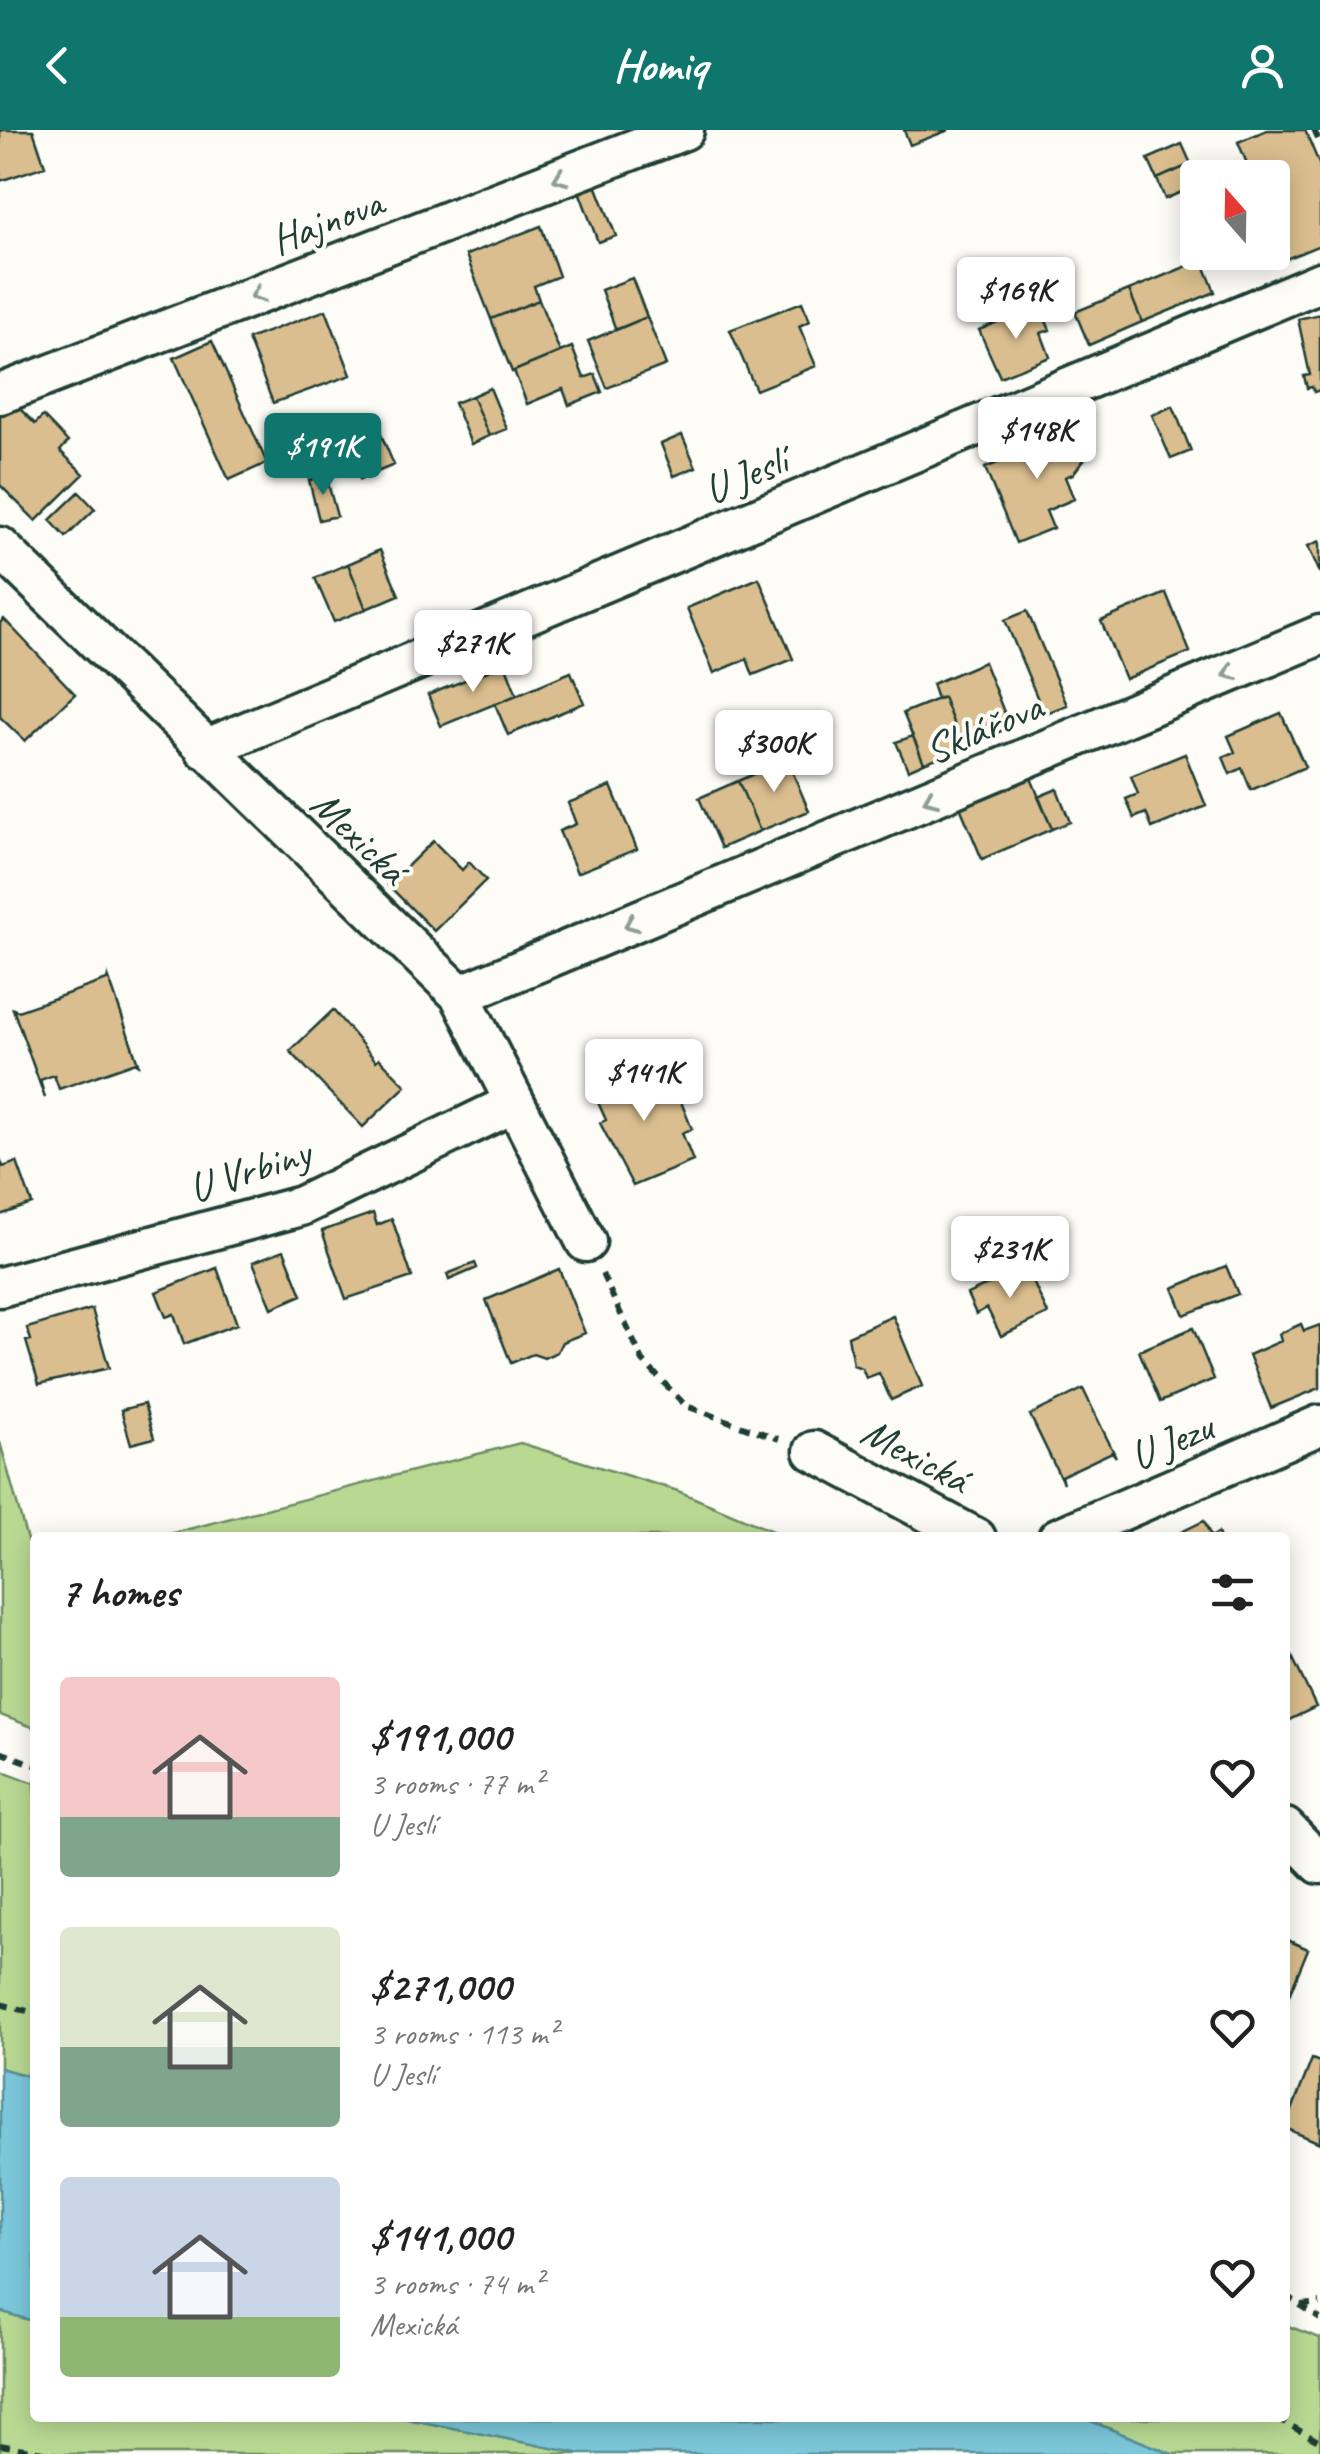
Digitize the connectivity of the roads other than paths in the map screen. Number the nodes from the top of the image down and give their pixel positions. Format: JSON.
{"nodes":[{"id":1,"x":684,"y":130,"type":"edge"},
{"id":2,"x":1320,"y":282,"type":"edge"},
{"id":3,"x":0,"y":394,"type":"edge"},
{"id":4,"x":0,"y":547,"type":"edge"},
{"id":5,"x":1320,"y":635,"type":"edge"},
{"id":6,"x":205,"y":749,"type":"junction"},
{"id":7,"x":460,"y":996,"type":"junction"},
{"id":8,"x":514,"y":1102,"type":"junction"},
{"id":9,"x":586,"y":1242,"type":"road end"},
{"id":10,"x":0,"y":1287,"type":"edge"},
{"id":11,"x":1320,"y":1425,"type":"edge"},
{"id":12,"x":814,"y":1451,"type":"road end"},
{"id":13,"x":965,"y":1532,"type":"edge"},
{"id":14,"x":1072,"y":1532,"type":"edge"},
{"id":15,"x":1290,"y":1833,"type":"edge"},
{"id":16,"x":1320,"y":1864,"type":"edge"}],
"edges":[{"from":1,"to":3,"type":"street","name":"Hajnova","one_way":true},
{"from":2,"to":6,"type":"street","name":"U Jeslí"},
{"from":4,"to":6,"type":"street","name":"Mexická"},
{"from":5,"to":7,"type":"street","name":"Sklářova","one_way":true},
{"from":6,"to":7,"type":"street","name":"Mexická"},
{"from":7,"to":8,"type":"street","name":"Mexická"},
{"from":8,"to":9,"type":"street","name":"Mexická"},
{"from":8,"to":10,"type":"street","name":"U Vrbiny"},
{"from":11,"to":14,"type":"street","name":"U Jezu"},
{"from":12,"to":13,"type":"street","name":"Mexická"},
{"from":15,"to":16,"type":"street"}]}
